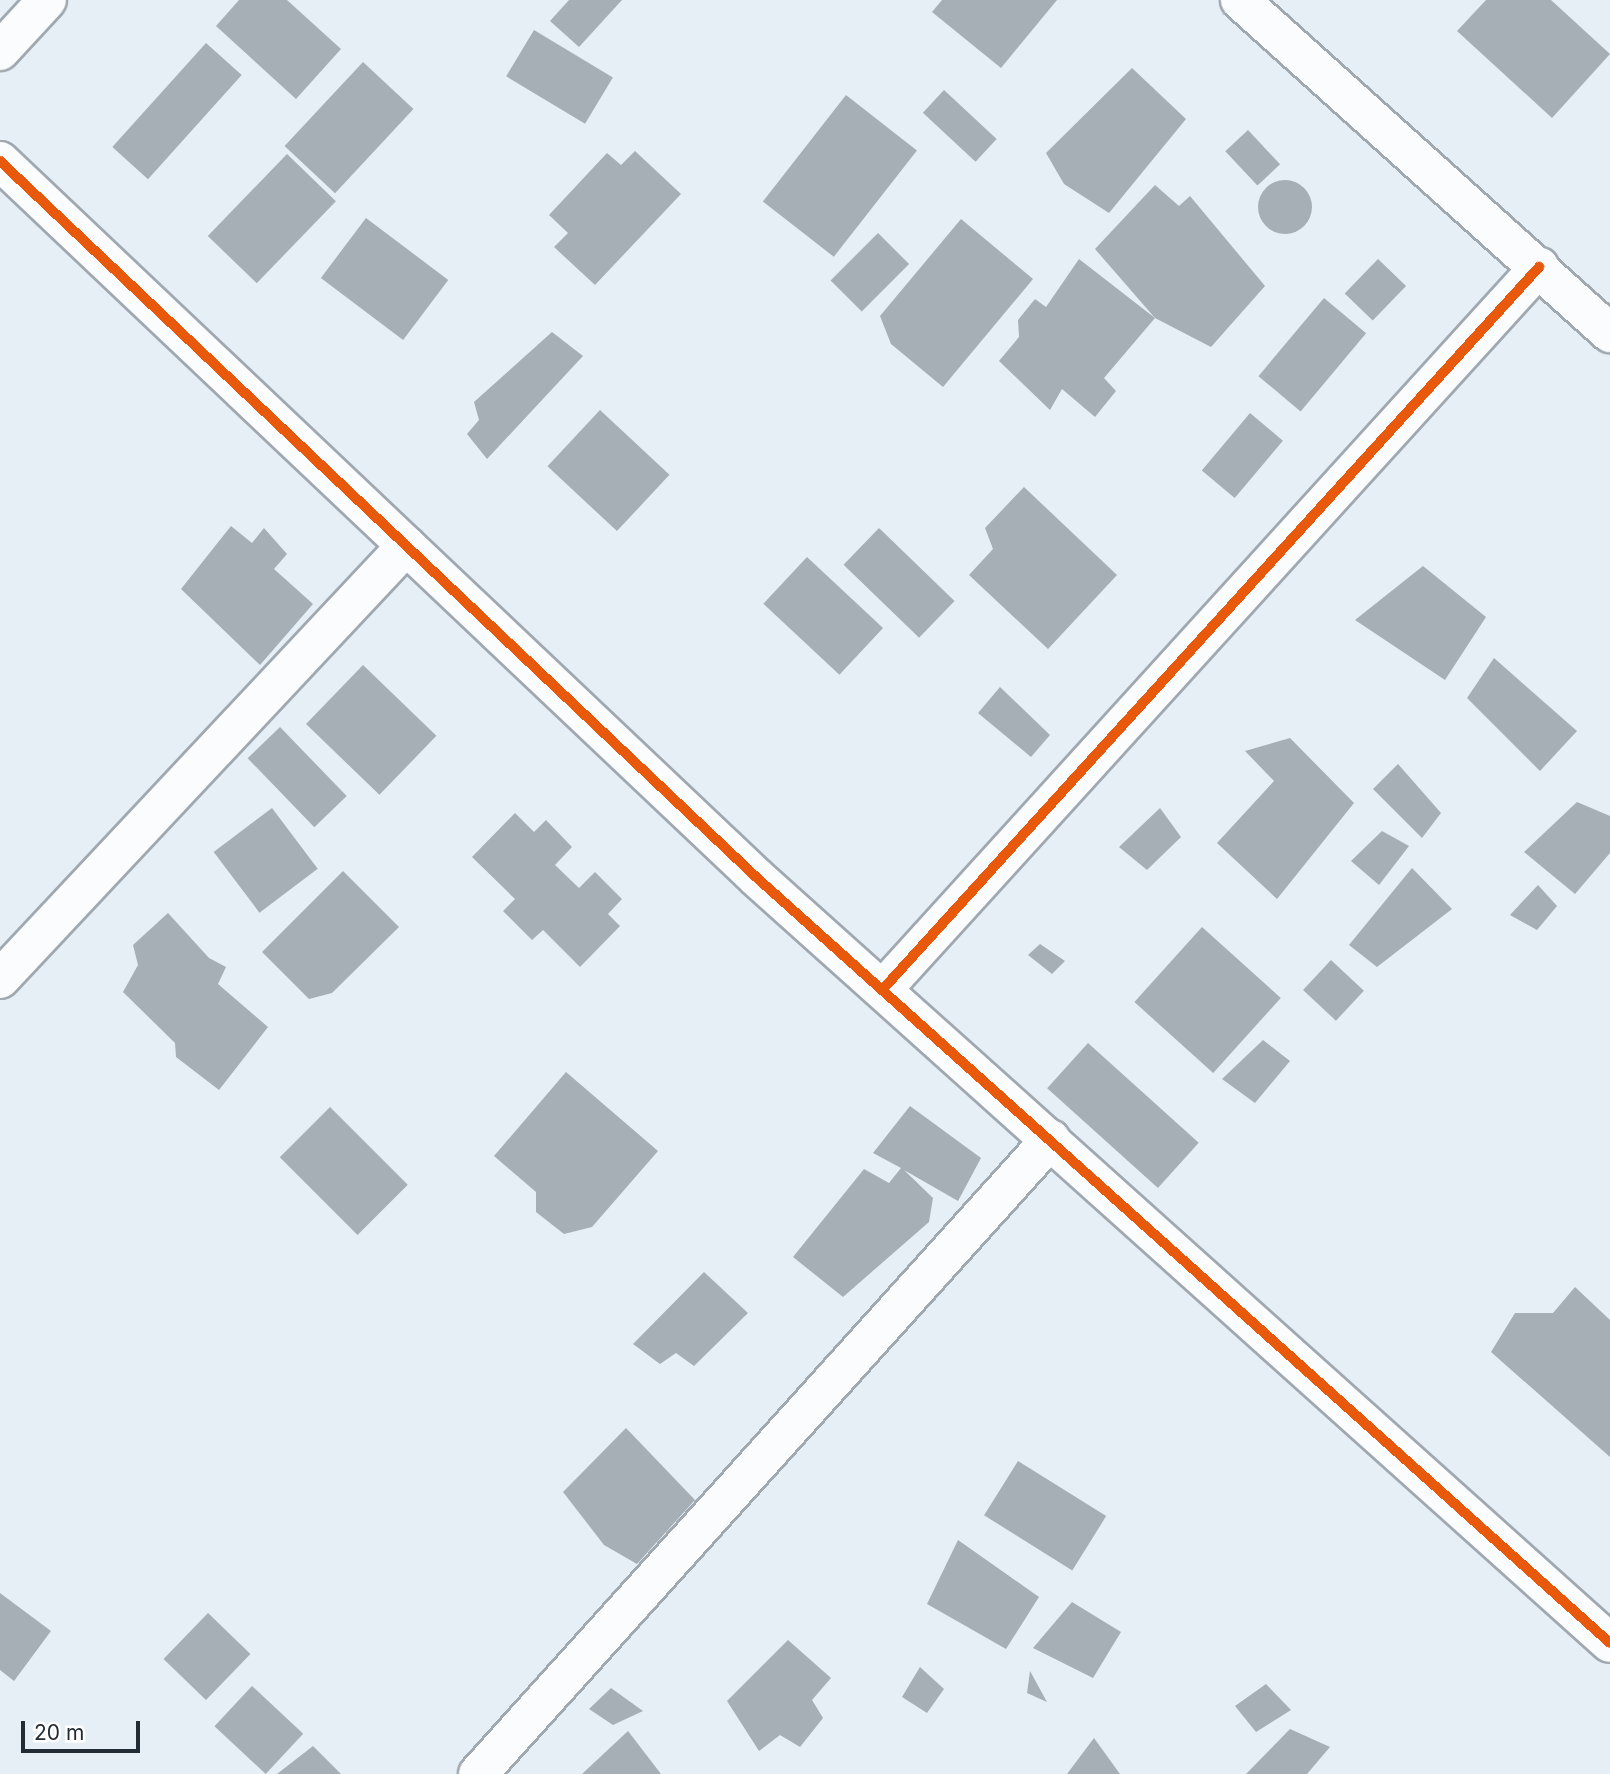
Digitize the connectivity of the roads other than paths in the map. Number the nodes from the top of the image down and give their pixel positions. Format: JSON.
{"nodes":[{"id":1,"x":47,"y":0,"type":"edge"},
{"id":2,"x":1240,"y":0,"type":"edge"},
{"id":3,"x":0,"y":51,"type":"edge"},
{"id":4,"x":0,"y":162,"type":"edge"},
{"id":5,"x":1539,"y":267,"type":"junction"},
{"id":6,"x":1610,"y":333,"type":"edge"},
{"id":7,"x":406,"y":545,"type":"junction"},
{"id":8,"x":0,"y":979,"type":"edge"},
{"id":9,"x":883,"y":989,"type":"junction"},
{"id":10,"x":1051,"y":1139,"type":"junction"},
{"id":11,"x":1610,"y":1643,"type":"edge"},
{"id":12,"x":478,"y":1774,"type":"edge"}],
"edges":[{"from":1,"to":3,"type":"street"},
{"from":2,"to":5,"type":"street"},
{"from":4,"to":7,"type":"street"},
{"from":5,"to":6,"type":"street"},
{"from":5,"to":9,"type":"street"},
{"from":7,"to":8,"type":"street"},
{"from":7,"to":9,"type":"street"},
{"from":9,"to":10,"type":"street"},
{"from":10,"to":11,"type":"street"},
{"from":10,"to":12,"type":"street"}]}
